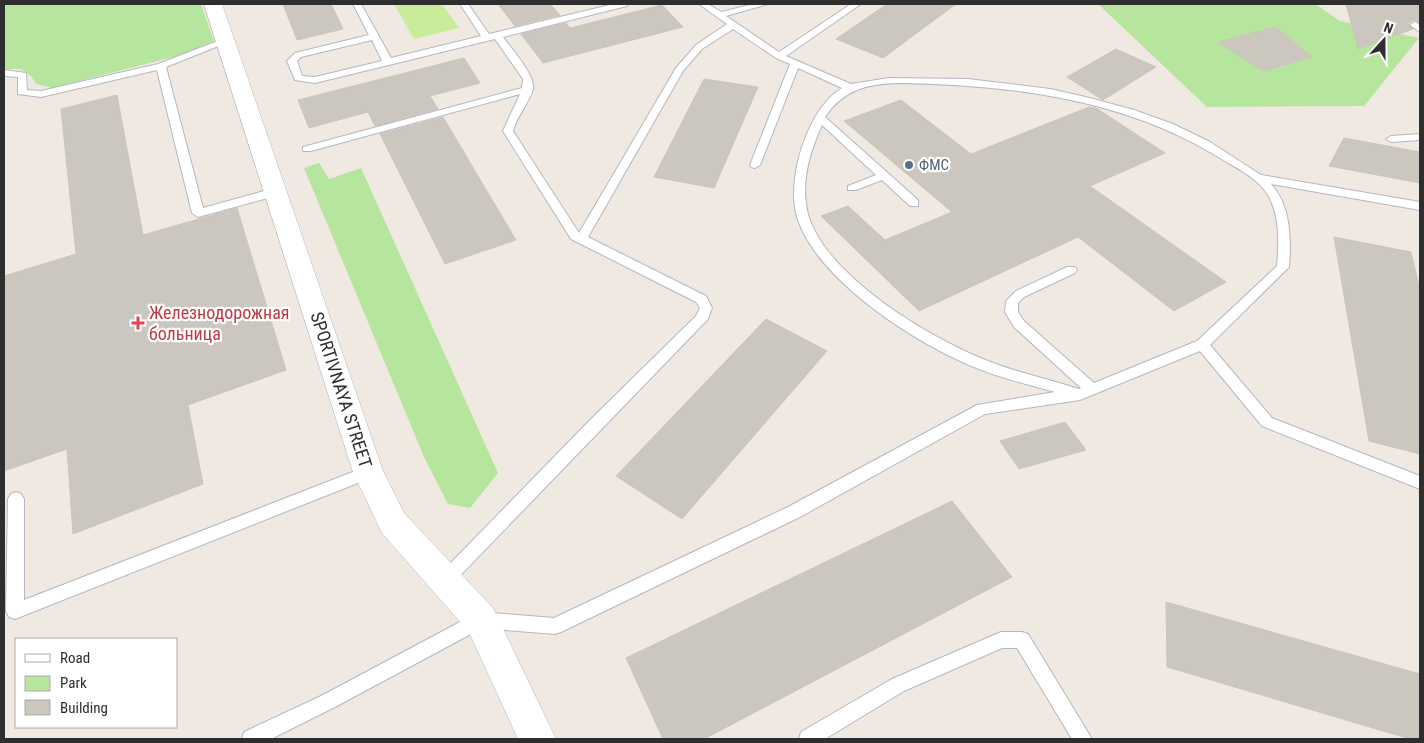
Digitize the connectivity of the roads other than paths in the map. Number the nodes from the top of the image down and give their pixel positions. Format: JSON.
{"nodes":[{"id":1,"x":213,"y":4,"type":"edge"},
{"id":2,"x":357,"y":4,"type":"edge"},
{"id":3,"x":464,"y":4,"type":"edge"},
{"id":4,"x":620,"y":4,"type":"edge"},
{"id":5,"x":703,"y":4,"type":"edge"},
{"id":6,"x":764,"y":4,"type":"edge"},
{"id":7,"x":857,"y":4,"type":"edge"},
{"id":8,"x":719,"y":15,"type":"junction"},
{"id":9,"x":732,"y":25,"type":"junction"},
{"id":10,"x":492,"y":36,"type":"junction"},
{"id":11,"x":374,"y":37,"type":"junction"},
{"id":12,"x":226,"y":42,"type":"junction"},
{"id":13,"x":779,"y":56,"type":"junction"},
{"id":14,"x":388,"y":62,"type":"junction"},
{"id":15,"x":795,"y":64,"type":"junction"},
{"id":16,"x":161,"y":66,"type":"junction"},
{"id":17,"x":4,"y":73,"type":"edge"},
{"id":18,"x":851,"y":88,"type":"junction"},
{"id":19,"x":528,"y":89,"type":"junction"},
{"id":20,"x":820,"y":118,"type":"junction"},
{"id":21,"x":1420,"y":137,"type":"edge"},
{"id":22,"x":1391,"y":139,"type":"dead end"},
{"id":23,"x":307,"y":148,"type":"dead end"},
{"id":24,"x":755,"y":165,"type":"dead end"},
{"id":25,"x":883,"y":176,"type":"junction"},
{"id":26,"x":1258,"y":178,"type":"junction"},
{"id":27,"x":852,"y":188,"type":"dead end"},
{"id":28,"x":275,"y":192,"type":"junction"},
{"id":29,"x":914,"y":202,"type":"dead end"},
{"id":30,"x":1420,"y":206,"type":"edge"},
{"id":31,"x":582,"y":239,"type":"junction"},
{"id":32,"x":1070,"y":270,"type":"dead end"},
{"id":33,"x":1202,"y":345,"type":"junction"},
{"id":34,"x":1086,"y":392,"type":"junction"},
{"id":35,"x":368,"y":472,"type":"junction"},
{"id":36,"x":1420,"y":483,"type":"edge"},
{"id":37,"x":16,"y":498,"type":"dead end"},
{"id":38,"x":445,"y":580,"type":"junction"},
{"id":39,"x":481,"y":620,"type":"junction"},
{"id":40,"x":251,"y":739,"type":"edge"},
{"id":41,"x":537,"y":739,"type":"edge"},
{"id":42,"x":808,"y":739,"type":"edge"},
{"id":43,"x":1083,"y":739,"type":"edge"}],
"edges":[{"from":1,"to":12,"type":"street","name":"SPORTIVNAYA STREET"},
{"from":2,"to":11,"type":"lane"},
{"from":3,"to":10,"type":"lane"},
{"from":4,"to":10,"type":"lane"},
{"from":5,"to":8,"type":"lane"},
{"from":6,"to":8,"type":"lane"},
{"from":7,"to":13,"type":"lane"},
{"from":8,"to":9,"type":"lane"},
{"from":9,"to":13,"type":"lane"},
{"from":9,"to":31,"type":"lane"},
{"from":10,"to":14,"type":"lane"},
{"from":10,"to":19,"type":"lane"},
{"from":11,"to":14,"type":"lane"},
{"from":11,"to":14,"type":"lane"},
{"from":12,"to":16,"type":"lane"},
{"from":12,"to":28,"type":"street","name":"SPORTIVNAYA STREET"},
{"from":13,"to":15,"type":"lane"},
{"from":15,"to":18,"type":"lane"},
{"from":15,"to":24,"type":"lane"},
{"from":16,"to":17,"type":"lane"},
{"from":16,"to":28,"type":"lane"},
{"from":18,"to":20,"type":"lane"},
{"from":18,"to":26,"type":"lane"},
{"from":19,"to":23,"type":"lane"},
{"from":19,"to":31,"type":"lane"},
{"from":20,"to":25,"type":"lane"},
{"from":20,"to":34,"type":"lane"},
{"from":21,"to":22,"type":"lane"},
{"from":25,"to":27,"type":"lane"},
{"from":25,"to":29,"type":"lane"},
{"from":26,"to":30,"type":"lane"},
{"from":26,"to":33,"type":"lane"},
{"from":28,"to":35,"type":"street","name":"SPORTIVNAYA STREET"},
{"from":31,"to":38,"type":"lane"},
{"from":32,"to":34,"type":"lane"},
{"from":33,"to":34,"type":"lane"},
{"from":33,"to":36,"type":"lane"},
{"from":34,"to":39,"type":"lane"},
{"from":35,"to":37,"type":"lane"},
{"from":35,"to":38,"type":"street","name":"SPORTIVNAYA STREET"},
{"from":38,"to":39,"type":"street","name":"SPORTIVNAYA STREET"},
{"from":39,"to":40,"type":"lane"},
{"from":39,"to":41,"type":"street","name":"SPORTIVNAYA STREET"},
{"from":42,"to":43,"type":"lane"}]}
